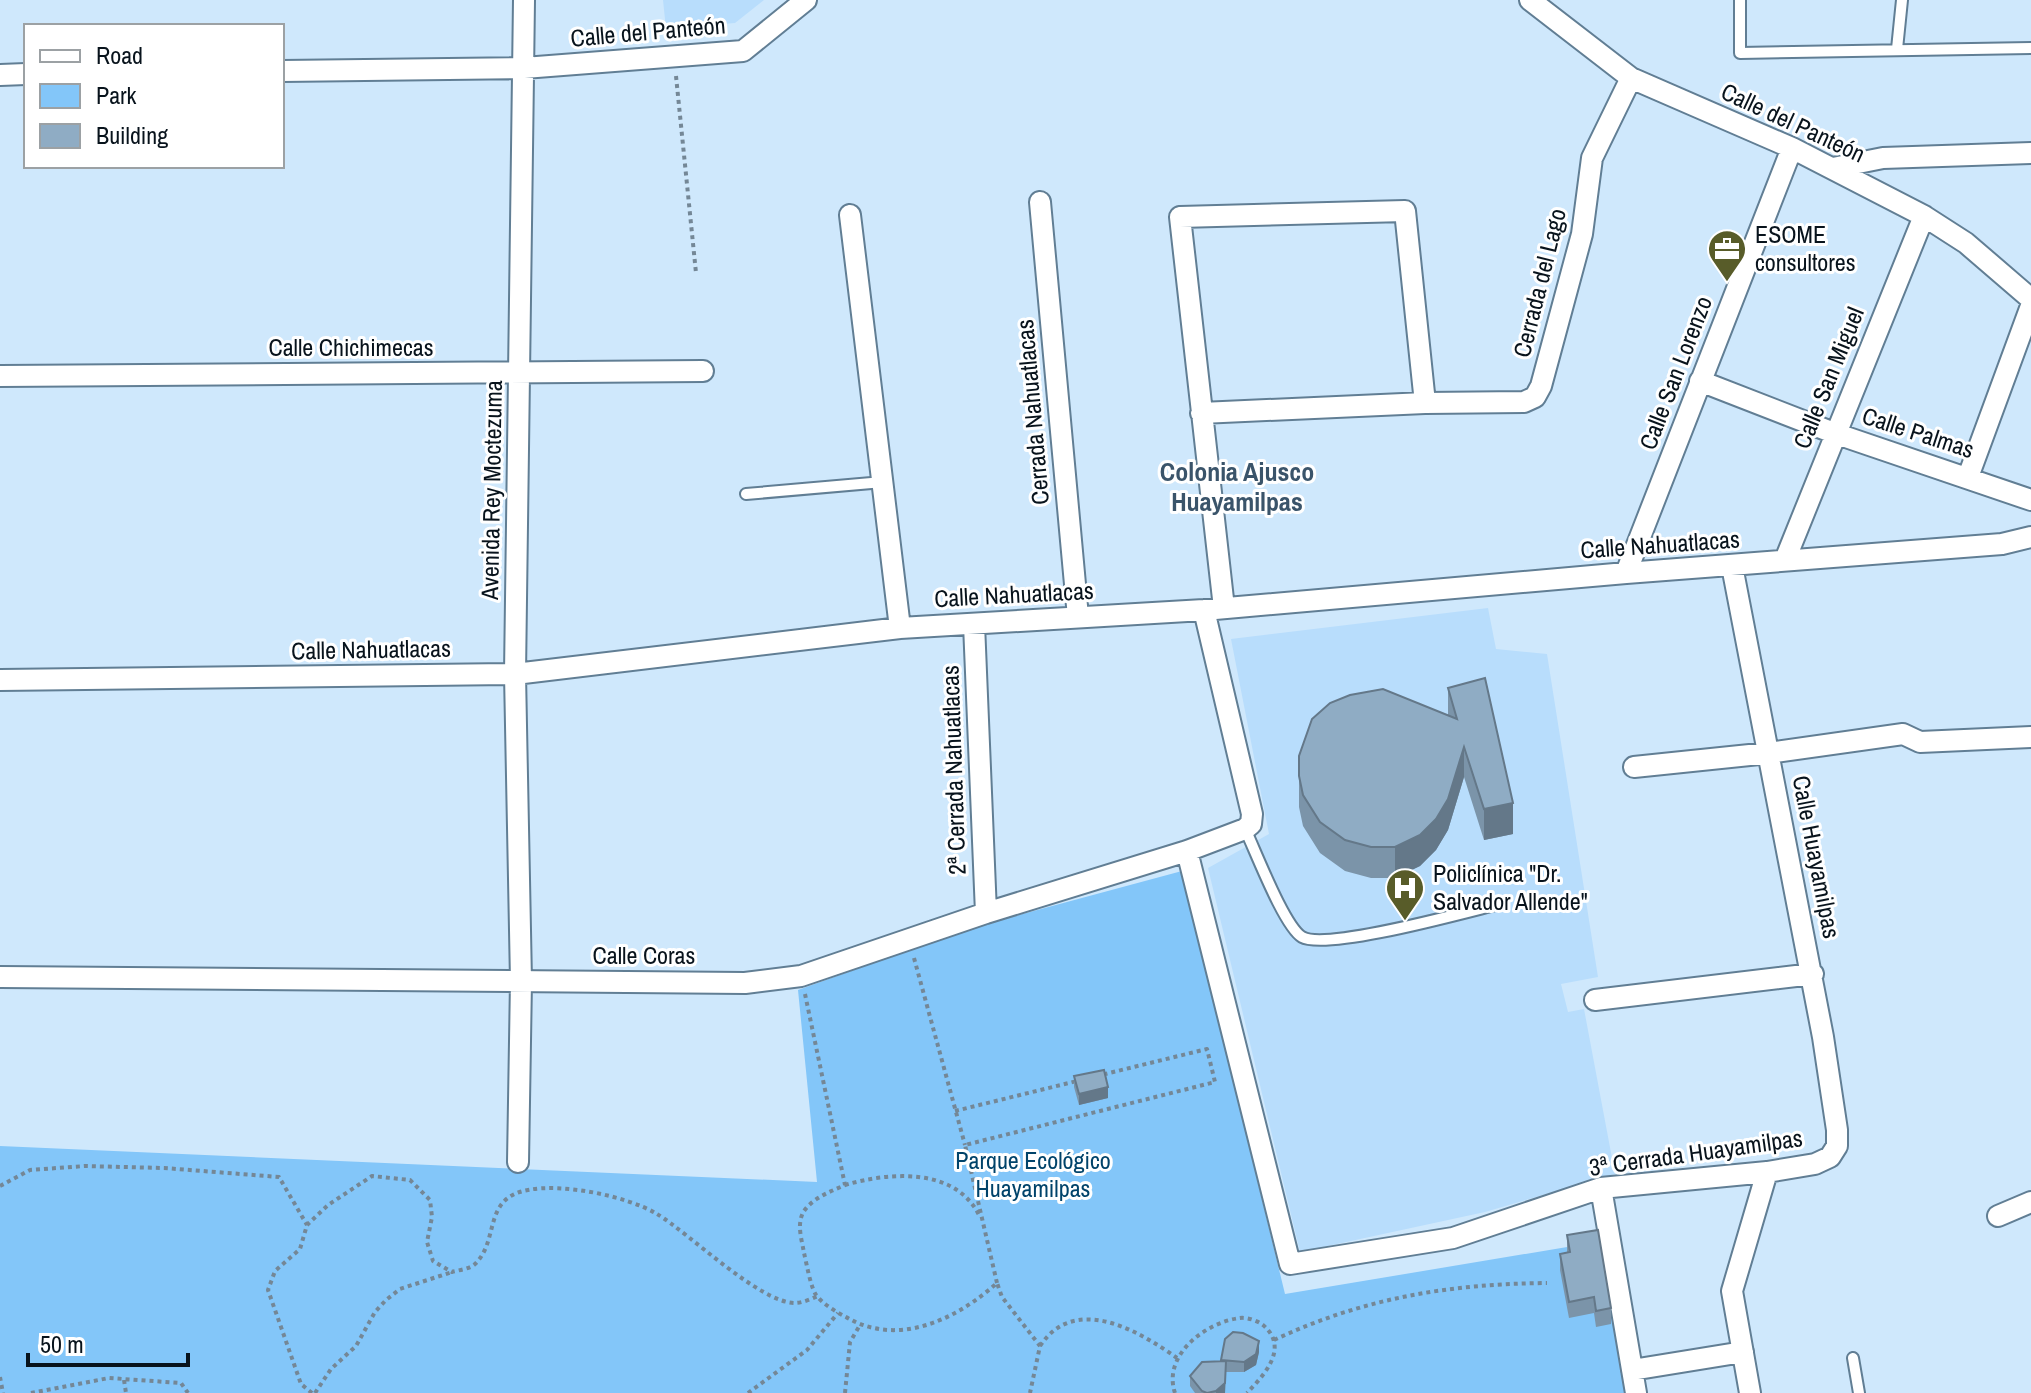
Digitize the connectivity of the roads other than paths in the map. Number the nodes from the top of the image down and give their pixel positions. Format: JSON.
{"nodes":[{"id":1,"x":524,"y":0,"type":"edge"},
{"id":2,"x":806,"y":0,"type":"edge"},
{"id":3,"x":1530,"y":0,"type":"edge"},
{"id":4,"x":1740,"y":0,"type":"edge"},
{"id":5,"x":1902,"y":0,"type":"edge"},
{"id":6,"x":2031,"y":48,"type":"edge"},
{"id":7,"x":1897,"y":49,"type":"junction"},
{"id":8,"x":524,"y":68,"type":"junction"},
{"id":9,"x":284,"y":71,"type":"edge"},
{"id":10,"x":24,"y":74,"type":"edge"},
{"id":11,"x":0,"y":75,"type":"edge"},
{"id":12,"x":1631,"y":78,"type":"junction"},
{"id":13,"x":1792,"y":148,"type":"junction"},
{"id":14,"x":2031,"y":153,"type":"edge"},
{"id":15,"x":1833,"y":168,"type":"junction"},
{"id":16,"x":1040,"y":202,"type":"dead end"},
{"id":17,"x":850,"y":215,"type":"dead end"},
{"id":18,"x":1924,"y":216,"type":"junction"},
{"id":19,"x":2031,"y":299,"type":"edge"},
{"id":20,"x":2031,"y":306,"type":"edge"},
{"id":21,"x":703,"y":371,"type":"dead end"},
{"id":22,"x":520,"y":372,"type":"junction"},
{"id":23,"x":0,"y":376,"type":"edge"},
{"id":24,"x":1700,"y":381,"type":"junction"},
{"id":25,"x":1425,"y":403,"type":"junction"},
{"id":26,"x":1201,"y":413,"type":"junction"},
{"id":27,"x":1834,"y":433,"type":"junction"},
{"id":28,"x":1968,"y":477,"type":"junction"},
{"id":29,"x":883,"y":482,"type":"junction"},
{"id":30,"x":746,"y":494,"type":"dead end"},
{"id":31,"x":2031,"y":500,"type":"edge"},
{"id":32,"x":2031,"y":537,"type":"edge"},
{"id":33,"x":1785,"y":560,"type":"junction"},
{"id":34,"x":1732,"y":566,"type":"junction"},
{"id":35,"x":1626,"y":573,"type":"junction"},
{"id":36,"x":1214,"y":609,"type":"junction"},
{"id":37,"x":1078,"y":617,"type":"junction"},
{"id":38,"x":974,"y":624,"type":"junction"},
{"id":39,"x":900,"y":628,"type":"junction"},
{"id":40,"x":515,"y":674,"type":"junction"},
{"id":41,"x":0,"y":680,"type":"edge"},
{"id":42,"x":2031,"y":737,"type":"edge"},
{"id":43,"x":1769,"y":753,"type":"junction"},
{"id":44,"x":1634,"y":767,"type":"dead end"},
{"id":45,"x":1248,"y":822,"type":"junction"},
{"id":46,"x":1187,"y":851,"type":"junction"},
{"id":47,"x":1499,"y":904,"type":"dead end"},
{"id":48,"x":986,"y":913,"type":"junction"},
{"id":49,"x":1813,"y":974,"type":"junction"},
{"id":50,"x":0,"y":977,"type":"edge"},
{"id":51,"x":521,"y":981,"type":"junction"},
{"id":52,"x":1595,"y":1000,"type":"dead end"},
{"id":53,"x":1830,"y":1157,"type":"joint"},
{"id":54,"x":518,"y":1162,"type":"dead end"},
{"id":55,"x":1767,"y":1172,"type":"junction"},
{"id":56,"x":1601,"y":1188,"type":"junction"},
{"id":57,"x":2031,"y":1202,"type":"edge"},
{"id":58,"x":1998,"y":1216,"type":"dead end"},
{"id":59,"x":1743,"y":1352,"type":"junction"},
{"id":60,"x":1853,"y":1358,"type":"dead end"},
{"id":61,"x":1632,"y":1370,"type":"junction"},
{"id":62,"x":1636,"y":1393,"type":"edge"},
{"id":63,"x":1750,"y":1393,"type":"edge"},
{"id":64,"x":1859,"y":1393,"type":"edge"}],
"edges":[{"from":1,"to":8,"type":"street","name":"Avenida Rey Moctezuma"},
{"from":2,"to":8,"type":"street","name":"Calle del Panteón"},
{"from":3,"to":12,"type":"street","name":"Calle del Panteón"},
{"from":4,"to":7,"type":"lane"},
{"from":5,"to":7,"type":"lane"},
{"from":6,"to":7,"type":"lane"},
{"from":8,"to":9,"type":"street","name":"Calle del Panteón"},
{"from":8,"to":22,"type":"street","name":"Avenida Rey Moctezuma"},
{"from":10,"to":11,"type":"street"},
{"from":12,"to":13,"type":"street","name":"Calle del Panteón"},
{"from":12,"to":25,"type":"street","name":"Cerrada del Lago"},
{"from":13,"to":15,"type":"street","name":"Calle del Panteón"},
{"from":13,"to":24,"type":"street","name":"Calle San Lorenzo"},
{"from":14,"to":15,"type":"street"},
{"from":15,"to":18,"type":"street","name":"Calle del Panteón"},
{"from":16,"to":37,"type":"street","name":"Cerrada Nahuatlacas"},
{"from":17,"to":29,"type":"street"},
{"from":18,"to":19,"type":"street","name":"Calle del Panteón"},
{"from":18,"to":27,"type":"street","name":"Calle San Miguel"},
{"from":20,"to":28,"type":"street"},
{"from":21,"to":22,"type":"street","name":"Calle Chichimecas"},
{"from":22,"to":23,"type":"street","name":"Calle Chichimecas"},
{"from":22,"to":40,"type":"street","name":"Avenida Rey Moctezuma"},
{"from":24,"to":27,"type":"street","name":"Calle Palmas"},
{"from":24,"to":35,"type":"street","name":"Calle San Lorenzo"},
{"from":25,"to":26,"type":"street","name":"Cerrada del Lago"},
{"from":25,"to":26,"type":"street"},
{"from":26,"to":36,"type":"street"},
{"from":27,"to":28,"type":"street","name":"Calle Palmas"},
{"from":27,"to":33,"type":"street","name":"Calle San Miguel"},
{"from":28,"to":31,"type":"street","name":"Calle Palmas"},
{"from":29,"to":30,"type":"lane"},
{"from":29,"to":39,"type":"street"},
{"from":32,"to":33,"type":"street","name":"Calle Nahuatlacas"},
{"from":33,"to":34,"type":"street","name":"Calle Nahuatlacas"},
{"from":34,"to":35,"type":"street","name":"Calle Nahuatlacas"},
{"from":34,"to":43,"type":"street","name":"Calle Huayamilpas"},
{"from":35,"to":36,"type":"street","name":"Calle Nahuatlacas"},
{"from":36,"to":37,"type":"street","name":"Calle Nahuatlacas"},
{"from":36,"to":45,"type":"street"},
{"from":37,"to":38,"type":"street","name":"Calle Nahuatlacas"},
{"from":38,"to":39,"type":"street","name":"Calle Nahuatlacas"},
{"from":38,"to":48,"type":"street","name":"2ª Cerrada Nahuatlacas"},
{"from":39,"to":40,"type":"street","name":"Calle Nahuatlacas"},
{"from":40,"to":41,"type":"street","name":"Calle Nahuatlacas"},
{"from":40,"to":51,"type":"street","name":"Avenida Rey Moctezuma"},
{"from":42,"to":43,"type":"street"},
{"from":43,"to":44,"type":"street"},
{"from":43,"to":49,"type":"street","name":"Calle Huayamilpas"},
{"from":45,"to":46,"type":"street","name":"Calle Coras"},
{"from":45,"to":47,"type":"lane"},
{"from":46,"to":48,"type":"street","name":"Calle Coras"},
{"from":46,"to":56,"type":"street","name":"3ª Cerrada Huayamilpas"},
{"from":48,"to":51,"type":"street","name":"Calle Coras"},
{"from":49,"to":52,"type":"street"},
{"from":49,"to":53,"type":"street","name":"Calle Huayamilpas"},
{"from":50,"to":51,"type":"street","name":"Calle Coras"},
{"from":51,"to":54,"type":"street","name":"Avenida Rey Moctezuma"},
{"from":53,"to":55,"type":"street","name":"3ª Cerrada Huayamilpas"},
{"from":55,"to":56,"type":"street","name":"3ª Cerrada Huayamilpas"},
{"from":55,"to":59,"type":"street"},
{"from":56,"to":61,"type":"street"},
{"from":57,"to":58,"type":"street"},
{"from":59,"to":61,"type":"street"},
{"from":59,"to":63,"type":"street"},
{"from":60,"to":64,"type":"lane"},
{"from":61,"to":62,"type":"street"}]}
